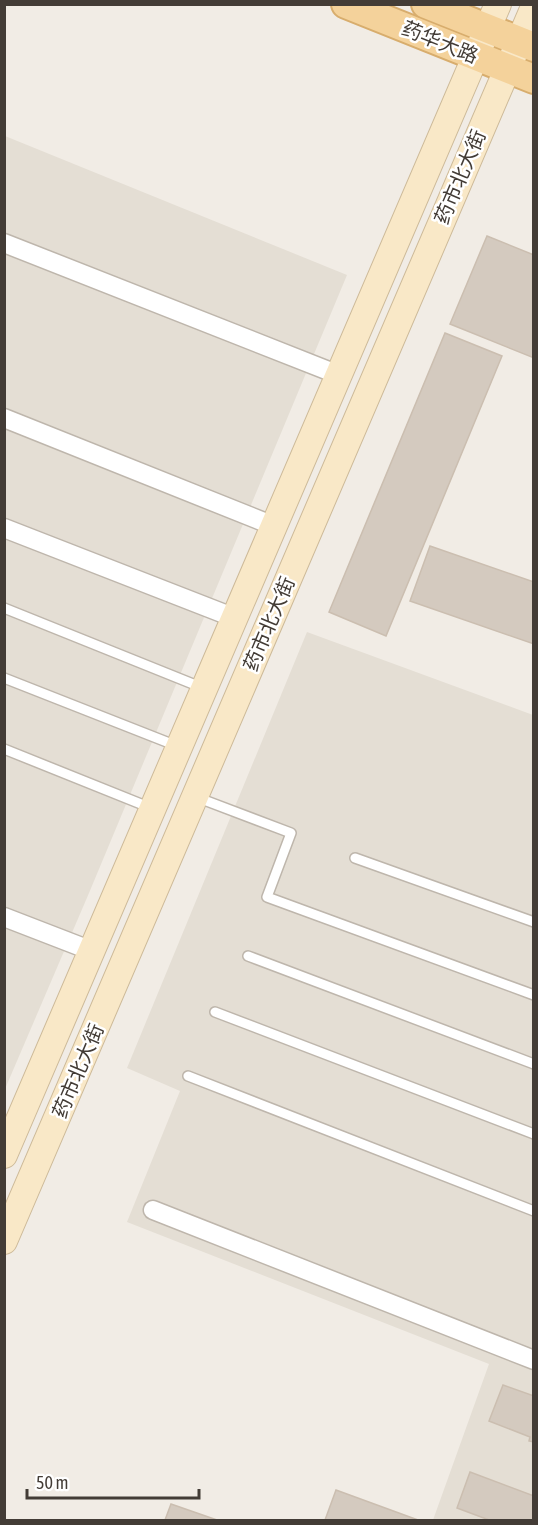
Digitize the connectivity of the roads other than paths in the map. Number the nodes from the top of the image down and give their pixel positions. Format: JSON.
{"nodes":[{"id":1,"x":346,"y":4,"type":"edge"},
{"id":2,"x":426,"y":4,"type":"edge"},
{"id":3,"x":534,"y":7,"type":"edge"},
{"id":4,"x":493,"y":17,"type":"edge"},
{"id":5,"x":526,"y":44,"type":"edge"},
{"id":6,"x":476,"y":56,"type":"junction"},
{"id":7,"x":507,"y":68,"type":"junction"},
{"id":8,"x":534,"y":79,"type":"edge"},
{"id":9,"x":4,"y":243,"type":"edge"},
{"id":10,"x":339,"y":375,"type":"junction"},
{"id":11,"x":4,"y":418,"type":"edge"},
{"id":12,"x":274,"y":526,"type":"junction"},
{"id":13,"x":4,"y":528,"type":"edge"},
{"id":14,"x":4,"y":608,"type":"edge"},
{"id":15,"x":235,"y":618,"type":"junction"},
{"id":16,"x":4,"y":678,"type":"edge"},
{"id":17,"x":205,"y":688,"type":"junction"},
{"id":18,"x":180,"y":747,"type":"junction"},
{"id":19,"x":4,"y":750,"type":"edge"},
{"id":20,"x":195,"y":796,"type":"junction"},
{"id":21,"x":153,"y":809,"type":"junction"},
{"id":22,"x":355,"y":858,"type":"dead end"},
{"id":23,"x":4,"y":917,"type":"edge"},
{"id":24,"x":534,"y":922,"type":"edge"},
{"id":25,"x":92,"y":951,"type":"junction"},
{"id":26,"x":248,"y":956,"type":"dead end"},
{"id":27,"x":534,"y":995,"type":"edge"},
{"id":28,"x":215,"y":1012,"type":"dead end"},
{"id":29,"x":534,"y":1064,"type":"edge"},
{"id":30,"x":188,"y":1076,"type":"dead end"},
{"id":31,"x":534,"y":1134,"type":"edge"},
{"id":32,"x":6,"y":1148,"type":"edge"},
{"id":33,"x":153,"y":1210,"type":"dead end"},
{"id":34,"x":534,"y":1211,"type":"edge"},
{"id":35,"x":4,"y":1241,"type":"edge"},
{"id":36,"x":534,"y":1360,"type":"edge"}],
"edges":[{"from":1,"to":6,"type":"main road","name":"药华大路"},
{"from":2,"to":4,"type":"main road","name":"药华大路"},
{"from":3,"to":5,"type":"main road","name":"药市北大街"},
{"from":4,"to":5,"type":"main road","name":"药华大路"},
{"from":4,"to":6,"type":"main road","name":"药市北大街"},
{"from":5,"to":7,"type":"main road","name":"药市北大街"},
{"from":6,"to":7,"type":"main road","name":"药华大路"},
{"from":6,"to":10,"type":"main road","name":"药市北大街"},
{"from":7,"to":8,"type":"main road","name":"药华大路"},
{"from":7,"to":20,"type":"main road","name":"药市北大街"},
{"from":9,"to":10,"type":"street"},
{"from":10,"to":12,"type":"main road","name":"药市北大街"},
{"from":11,"to":12,"type":"street"},
{"from":12,"to":15,"type":"main road","name":"药市北大街"},
{"from":13,"to":15,"type":"street"},
{"from":14,"to":17,"type":"lane"},
{"from":15,"to":17,"type":"main road","name":"药市北大街"},
{"from":16,"to":18,"type":"lane"},
{"from":17,"to":18,"type":"main road","name":"药市北大街"},
{"from":18,"to":21,"type":"main road","name":"药市北大街"},
{"from":19,"to":21,"type":"lane"},
{"from":20,"to":27,"type":"lane"},
{"from":20,"to":35,"type":"main road","name":"药市北大街"},
{"from":21,"to":25,"type":"main road","name":"药市北大街"},
{"from":22,"to":24,"type":"lane"},
{"from":23,"to":25,"type":"street"},
{"from":25,"to":32,"type":"main road","name":"药市北大街"},
{"from":26,"to":29,"type":"lane"},
{"from":28,"to":31,"type":"lane"},
{"from":30,"to":34,"type":"lane"},
{"from":33,"to":36,"type":"street"}]}
